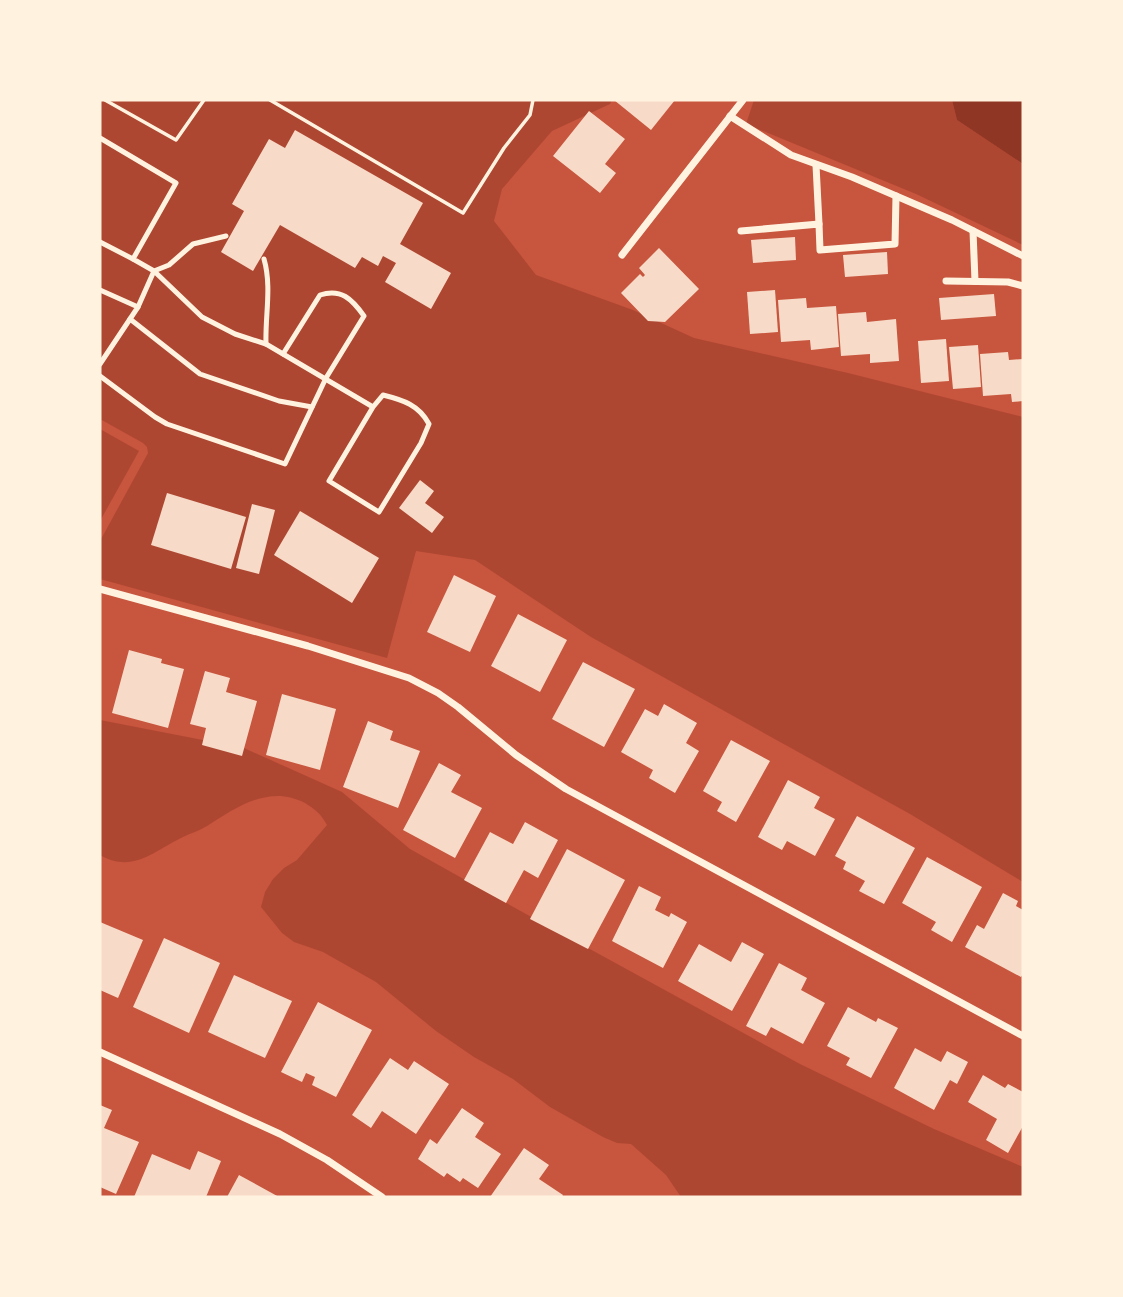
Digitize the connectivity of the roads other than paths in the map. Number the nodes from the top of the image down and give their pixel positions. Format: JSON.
{"nodes":[{"id":1,"x":743,"y":100,"type":"edge"},
{"id":2,"x":730,"y":116,"type":"junction"},
{"id":3,"x":100,"y":138,"type":"edge"},
{"id":4,"x":816,"y":165,"type":"junction"},
{"id":5,"x":896,"y":196,"type":"junction"},
{"id":6,"x":819,"y":224,"type":"junction"},
{"id":7,"x":741,"y":231,"type":"dead end"},
{"id":8,"x":974,"y":231,"type":"junction"},
{"id":9,"x":226,"y":236,"type":"dead end"},
{"id":10,"x":100,"y":242,"type":"edge"},
{"id":11,"x":622,"y":255,"type":"dead end"},
{"id":12,"x":1023,"y":256,"type":"edge"},
{"id":13,"x":133,"y":259,"type":"junction"},
{"id":14,"x":264,"y":259,"type":"dead end"},
{"id":15,"x":154,"y":271,"type":"junction"},
{"id":16,"x":946,"y":281,"type":"dead end"},
{"id":17,"x":975,"y":281,"type":"junction"},
{"id":18,"x":1023,"y":286,"type":"edge"},
{"id":19,"x":100,"y":290,"type":"edge"},
{"id":20,"x":138,"y":307,"type":"junction"},
{"id":21,"x":130,"y":318,"type":"junction"},
{"id":22,"x":266,"y":344,"type":"junction"},
{"id":23,"x":283,"y":354,"type":"junction"},
{"id":24,"x":100,"y":364,"type":"edge"},
{"id":25,"x":100,"y":376,"type":"edge"},
{"id":26,"x":326,"y":378,"type":"junction"},
{"id":27,"x":312,"y":407,"type":"junction"},
{"id":28,"x":373,"y":407,"type":"junction"},
{"id":29,"x":100,"y":589,"type":"edge"},
{"id":30,"x":1023,"y":1036,"type":"edge"},
{"id":31,"x":100,"y":1052,"type":"edge"},
{"id":32,"x":382,"y":1197,"type":"edge"}],
"edges":[{"from":1,"to":2,"type":"street"},
{"from":2,"to":4,"type":"street"},
{"from":2,"to":11,"type":"street"},
{"from":3,"to":13,"type":"lane"},
{"from":4,"to":5,"type":"street"},
{"from":4,"to":6,"type":"street"},
{"from":5,"to":6,"type":"street"},
{"from":5,"to":8,"type":"street"},
{"from":6,"to":7,"type":"street"},
{"from":8,"to":12,"type":"street"},
{"from":8,"to":17,"type":"street"},
{"from":9,"to":15,"type":"lane"},
{"from":10,"to":13,"type":"lane"},
{"from":13,"to":15,"type":"lane"},
{"from":14,"to":22,"type":"lane"},
{"from":15,"to":20,"type":"lane"},
{"from":15,"to":22,"type":"lane"},
{"from":16,"to":17,"type":"street"},
{"from":17,"to":18,"type":"street"},
{"from":19,"to":20,"type":"lane"},
{"from":20,"to":21,"type":"lane"},
{"from":21,"to":24,"type":"lane"},
{"from":21,"to":27,"type":"lane"},
{"from":22,"to":23,"type":"lane"},
{"from":23,"to":26,"type":"lane"},
{"from":23,"to":26,"type":"lane"},
{"from":25,"to":27,"type":"lane"},
{"from":26,"to":27,"type":"lane"},
{"from":26,"to":28,"type":"lane"},
{"from":28,"to":28,"type":"lane"},
{"from":29,"to":30,"type":"street"},
{"from":31,"to":32,"type":"street"}]}
